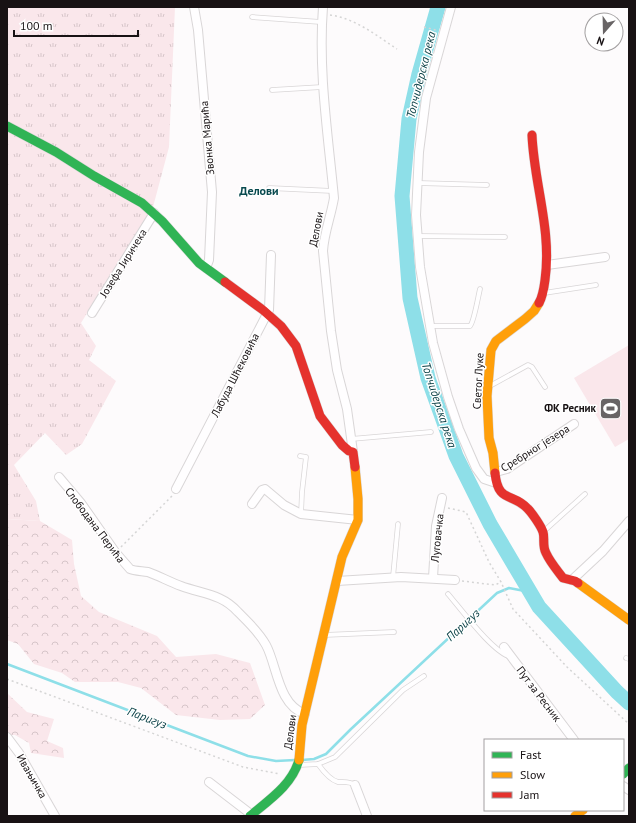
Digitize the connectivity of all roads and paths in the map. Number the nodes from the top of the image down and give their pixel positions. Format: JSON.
{"nodes":[{"id":1,"x":194,"y":7,"type":"edge"},
{"id":2,"x":451,"y":7,"type":"edge"},
{"id":3,"x":322,"y":15,"type":"edge"},
{"id":4,"x":252,"y":17,"type":"dead end"},
{"id":5,"x":424,"y":27,"type":"dead end"},
{"id":6,"x":439,"y":31,"type":"dead end"},
{"id":7,"x":397,"y":49,"type":"dead end"},
{"id":8,"x":322,"y":87,"type":"junction"},
{"id":9,"x":272,"y":90,"type":"dead end"},
{"id":10,"x":7,"y":126,"type":"edge"},
{"id":11,"x":532,"y":135,"type":"dead end"},
{"id":12,"x":418,"y":182,"type":"junction"},
{"id":13,"x":488,"y":185,"type":"dead end"},
{"id":14,"x":269,"y":188,"type":"dead end"},
{"id":15,"x":333,"y":191,"type":"junction"},
{"id":16,"x":154,"y":213,"type":"junction"},
{"id":17,"x":418,"y":236,"type":"junction"},
{"id":18,"x":504,"y":237,"type":"dead end"},
{"id":19,"x":271,"y":255,"type":"dead end"},
{"id":20,"x":605,"y":257,"type":"dead end"},
{"id":21,"x":547,"y":265,"type":"junction"},
{"id":22,"x":206,"y":268,"type":"junction"},
{"id":23,"x":596,"y":285,"type":"dead end"},
{"id":24,"x":480,"y":289,"type":"dead end"},
{"id":25,"x":543,"y":294,"type":"junction"},
{"id":26,"x":92,"y":313,"type":"dead end"},
{"id":27,"x":268,"y":314,"type":"junction"},
{"id":28,"x":430,"y":326,"type":"junction"},
{"id":29,"x":488,"y":387,"type":"junction"},
{"id":30,"x":545,"y":387,"type":"dead end"},
{"id":31,"x":574,"y":424,"type":"dead end"},
{"id":32,"x":431,"y":432,"type":"dead end"},
{"id":33,"x":352,"y":439,"type":"junction"},
{"id":34,"x":353,"y":452,"type":"junction"},
{"id":35,"x":300,"y":456,"type":"dead end"},
{"id":36,"x":496,"y":472,"type":"junction"},
{"id":37,"x":59,"y":477,"type":"dead end"},
{"id":38,"x":496,"y":483,"type":"junction"},
{"id":39,"x":176,"y":489,"type":"joint"},
{"id":40,"x":585,"y":494,"type":"dead end"},
{"id":41,"x":442,"y":498,"type":"dead end"},
{"id":42,"x":252,"y":504,"type":"dead end"},
{"id":43,"x":440,"y":507,"type":"junction"},
{"id":44,"x":301,"y":514,"type":"junction"},
{"id":45,"x":358,"y":520,"type":"junction"},
{"id":46,"x":629,"y":520,"type":"edge"},
{"id":47,"x":398,"y":524,"type":"dead end"},
{"id":48,"x":543,"y":532,"type":"junction"},
{"id":49,"x":116,"y":553,"type":"junction"},
{"id":50,"x":393,"y":577,"type":"junction"},
{"id":51,"x":433,"y":578,"type":"junction"},
{"id":52,"x":455,"y":580,"type":"joint"},
{"id":53,"x":572,"y":580,"type":"junction"},
{"id":54,"x":337,"y":581,"type":"junction"},
{"id":55,"x":501,"y":582,"type":"junction"},
{"id":56,"x":448,"y":594,"type":"dead end"},
{"id":57,"x":629,"y":620,"type":"edge"},
{"id":58,"x":394,"y":632,"type":"dead end"},
{"id":59,"x":324,"y":635,"type":"junction"},
{"id":60,"x":504,"y":647,"type":"dead end"},
{"id":61,"x":512,"y":657,"type":"junction"},
{"id":62,"x":424,"y":676,"type":"dead end"},
{"id":63,"x":7,"y":679,"type":"edge"},
{"id":64,"x":305,"y":714,"type":"junction"},
{"id":65,"x":629,"y":724,"type":"edge"},
{"id":66,"x":7,"y":737,"type":"edge"},
{"id":67,"x":573,"y":739,"type":"edge"},
{"id":68,"x":298,"y":763,"type":"junction"},
{"id":69,"x":318,"y":764,"type":"junction"},
{"id":70,"x":292,"y":777,"type":"junction"},
{"id":71,"x":209,"y":782,"type":"dead end"},
{"id":72,"x":355,"y":785,"type":"joint"},
{"id":73,"x":251,"y":815,"type":"edge"},
{"id":74,"x":54,"y":816,"type":"edge"},
{"id":75,"x":367,"y":816,"type":"edge"}],
"edges":[{"from":1,"to":22,"type":"street","name":"Звонка Марића"},
{"from":2,"to":12,"type":"street"},
{"from":3,"to":4,"type":"lane"},
{"from":3,"to":7,"type":"path"},
{"from":3,"to":8,"type":"street","name":"Делови"},
{"from":5,"to":6,"type":"path"},
{"from":8,"to":9,"type":"lane"},
{"from":8,"to":15,"type":"street","name":"Делови"},
{"from":10,"to":16,"type":"street"},
{"from":11,"to":21,"type":"street","name":"Светог Луке"},
{"from":12,"to":13,"type":"lane"},
{"from":12,"to":17,"type":"street"},
{"from":14,"to":15,"type":"lane"},
{"from":15,"to":33,"type":"street","name":"Делови"},
{"from":16,"to":22,"type":"street"},
{"from":16,"to":26,"type":"street","name":"Јозефа Јиричека"},
{"from":17,"to":18,"type":"lane"},
{"from":17,"to":28,"type":"street"},
{"from":19,"to":27,"type":"street","name":"Лабуда Шћековића"},
{"from":20,"to":21,"type":"street"},
{"from":21,"to":25,"type":"street","name":"Светог Луке"},
{"from":22,"to":27,"type":"street"},
{"from":23,"to":25,"type":"lane"},
{"from":24,"to":28,"type":"lane"},
{"from":25,"to":29,"type":"street","name":"Светог Луке"},
{"from":27,"to":34,"type":"street"},
{"from":27,"to":39,"type":"street","name":"Лабуда Шћековића"},
{"from":28,"to":38,"type":"street"},
{"from":29,"to":30,"type":"lane"},
{"from":29,"to":36,"type":"street","name":"Светог Луке"},
{"from":31,"to":36,"type":"street","name":"Сребрног језера"},
{"from":32,"to":33,"type":"lane"},
{"from":33,"to":34,"type":"street","name":"Делови"},
{"from":34,"to":45,"type":"street","name":"Делови"},
{"from":35,"to":44,"type":"lane"},
{"from":36,"to":38,"type":"street","name":"Светог Луке"},
{"from":37,"to":49,"type":"street","name":"Слободана Перића"},
{"from":38,"to":48,"type":"street"},
{"from":39,"to":49,"type":"path"},
{"from":40,"to":48,"type":"lane"},
{"from":41,"to":43,"type":"street","name":"Луговачка"},
{"from":42,"to":44,"type":"street"},
{"from":43,"to":51,"type":"street","name":"Луговачка"},
{"from":43,"to":55,"type":"path"},
{"from":44,"to":45,"type":"street"},
{"from":45,"to":54,"type":"street","name":"Делови"},
{"from":46,"to":53,"type":"street"},
{"from":47,"to":50,"type":"lane"},
{"from":48,"to":53,"type":"street"},
{"from":49,"to":64,"type":"street","name":"Слободана Перића"},
{"from":50,"to":51,"type":"street","name":"Луговачка"},
{"from":50,"to":54,"type":"street","name":"Луговачка"},
{"from":51,"to":52,"type":"street","name":"Луговачка"},
{"from":52,"to":55,"type":"path"},
{"from":53,"to":57,"type":"street"},
{"from":54,"to":59,"type":"street","name":"Делови"},
{"from":55,"to":65,"type":"path"},
{"from":56,"to":61,"type":"lane"},
{"from":58,"to":59,"type":"lane"},
{"from":59,"to":64,"type":"street","name":"Делови"},
{"from":60,"to":61,"type":"street","name":"Пут за Ресник"},
{"from":61,"to":67,"type":"street","name":"Пут за Ресник"},
{"from":62,"to":69,"type":"lane"},
{"from":63,"to":70,"type":"path"},
{"from":64,"to":68,"type":"street","name":"Делови"},
{"from":66,"to":74,"type":"street","name":"Ивањичка"},
{"from":68,"to":69,"type":"lane"},
{"from":68,"to":70,"type":"street","name":"Делови"},
{"from":69,"to":72,"type":"lane"},
{"from":70,"to":73,"type":"street","name":"Делови"},
{"from":71,"to":73,"type":"street"},
{"from":72,"to":75,"type":"street"}]}
